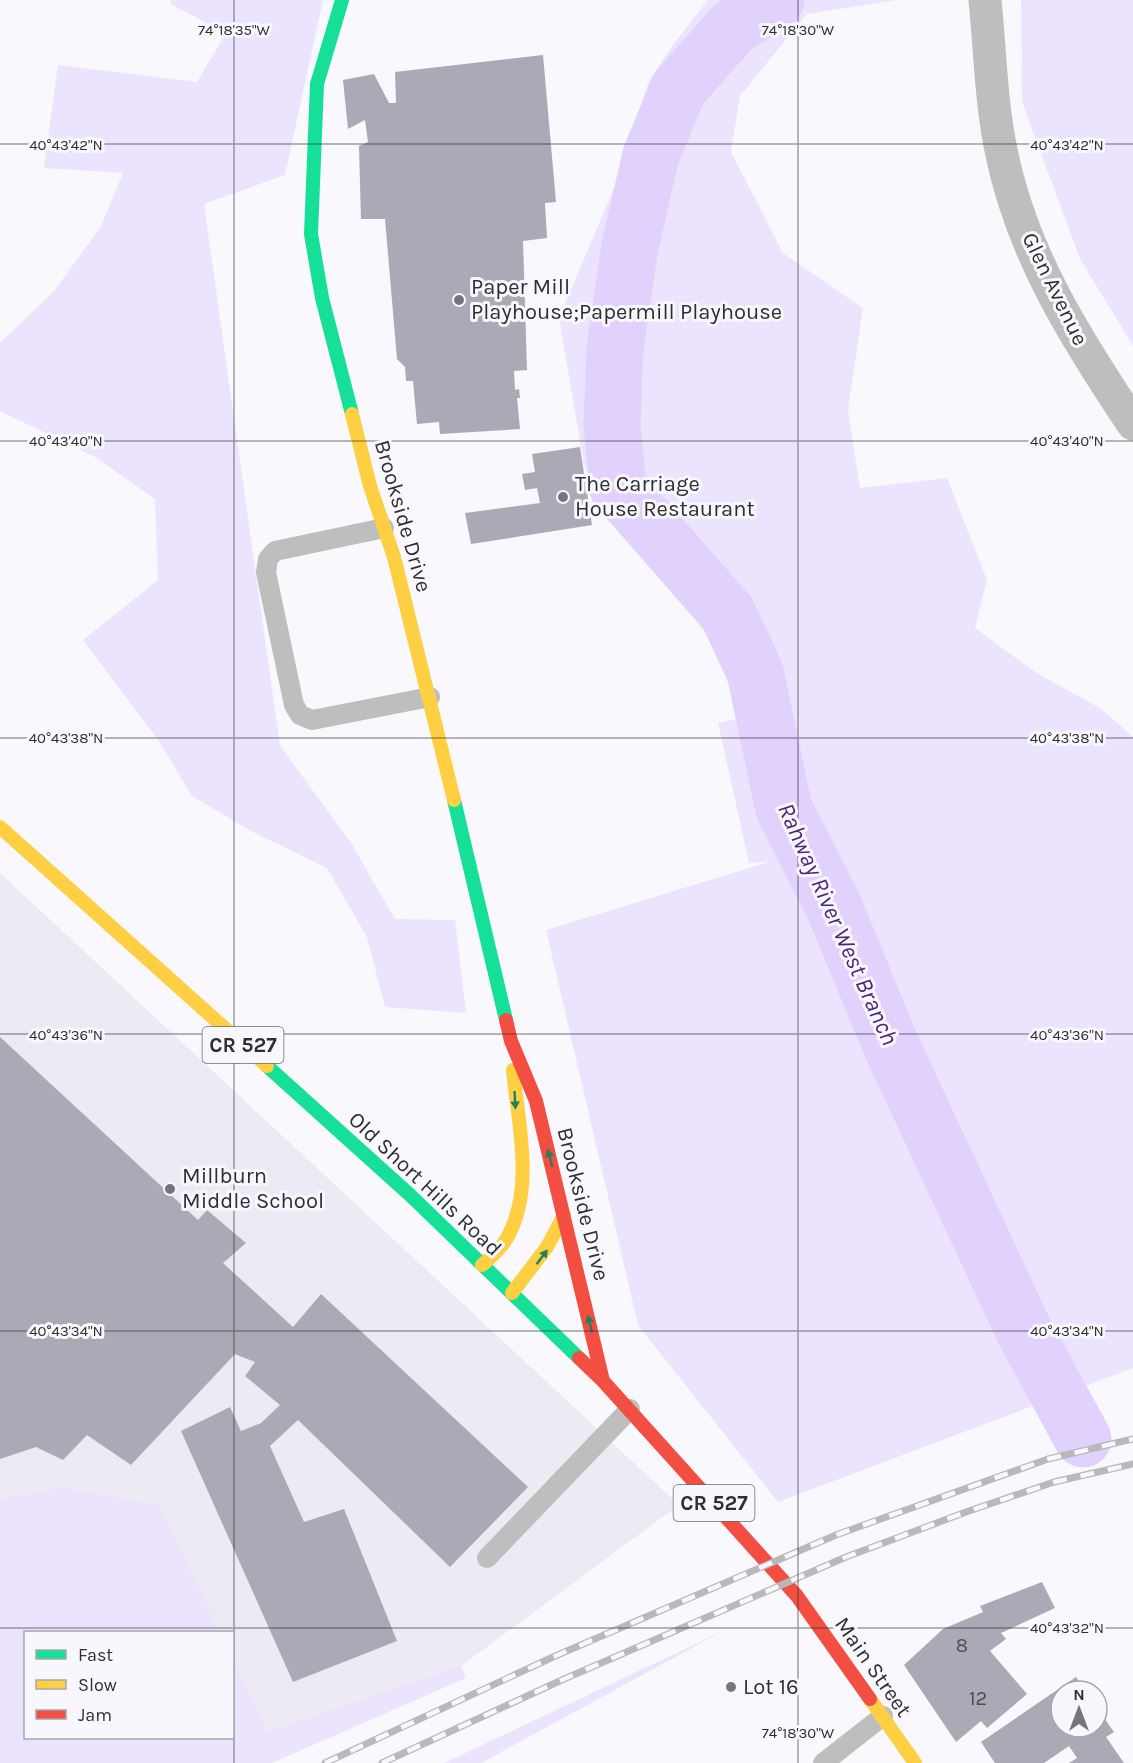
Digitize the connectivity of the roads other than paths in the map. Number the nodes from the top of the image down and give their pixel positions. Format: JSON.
{"nodes":[{"id":1,"x":342,"y":0,"type":"edge"},
{"id":2,"x":985,"y":0,"type":"edge"},
{"id":3,"x":1133,"y":424,"type":"edge"},
{"id":4,"x":384,"y":528,"type":"junction"},
{"id":5,"x":430,"y":697,"type":"junction"},
{"id":6,"x":0,"y":827,"type":"edge"},
{"id":7,"x":511,"y":1041,"type":"junction"},
{"id":8,"x":564,"y":1215,"type":"junction"},
{"id":9,"x":482,"y":1265,"type":"junction"},
{"id":10,"x":512,"y":1293,"type":"junction"},
{"id":11,"x":603,"y":1381,"type":"junction"},
{"id":12,"x":630,"y":1409,"type":"junction"},
{"id":13,"x":487,"y":1557,"type":"dead end"},
{"id":14,"x":797,"y":1596,"type":"joint"},
{"id":15,"x":883,"y":1716,"type":"junction"},
{"id":16,"x":823,"y":1763,"type":"edge"},
{"id":17,"x":915,"y":1763,"type":"edge"}],
"edges":[{"from":1,"to":4,"type":"main road","name":"Brookside Drive"},
{"from":2,"to":3,"type":"street","name":"Glen Avenue"},
{"from":4,"to":5,"type":"main road","name":"Brookside Drive"},
{"from":4,"to":5,"type":"lane"},
{"from":5,"to":7,"type":"main road","name":"Brookside Drive"},
{"from":6,"to":9,"type":"main road","name":"Old Short Hills Road","number":"CR 527"},
{"from":8,"to":7,"type":"main road","name":"Brookside Drive","one_way":true},
{"from":7,"to":9,"type":"main road","name":"Brookside Drive","one_way":true},
{"from":10,"to":8,"type":"main road","one_way":true},
{"from":11,"to":8,"type":"main road","name":"Brookside Drive","one_way":true},
{"from":9,"to":10,"type":"main road","name":"Old Short Hills Road","number":"CR 527"},
{"from":10,"to":11,"type":"main road","name":"Old Short Hills Road","number":"CR 527"},
{"from":11,"to":12,"type":"main road","name":"Old Short Hills Road","number":"CR 527"},
{"from":12,"to":13,"type":"lane"},
{"from":12,"to":14,"type":"main road","name":"Old Short Hills Road","number":"CR 527"},
{"from":14,"to":15,"type":"main road","name":"Main Street","number":"CR 527"},
{"from":15,"to":16,"type":"lane"},
{"from":15,"to":17,"type":"main road","name":"Main Street","number":"CR 527"}]}
